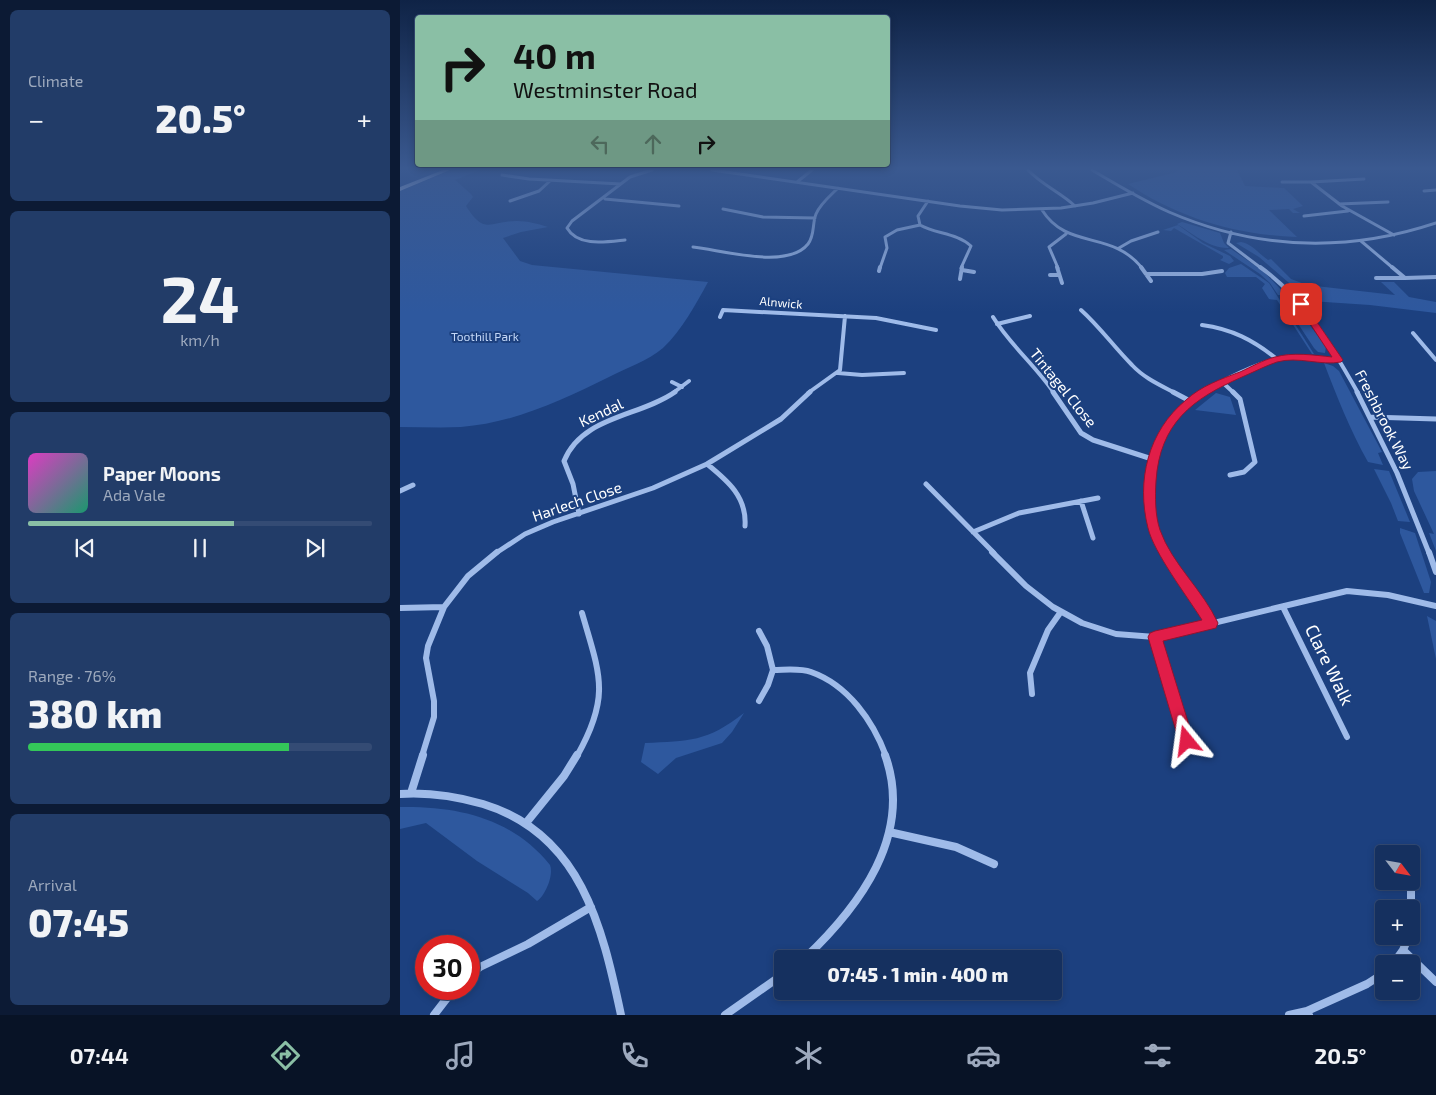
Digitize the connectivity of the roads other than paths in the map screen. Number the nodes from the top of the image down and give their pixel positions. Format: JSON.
{"nodes":[{"id":1,"x":576,"y":217,"type":"edge"},
{"id":2,"x":782,"y":217,"type":"edge"},
{"id":3,"x":918,"y":217,"type":"edge"},
{"id":4,"x":1047,"y":217,"type":"edge"},
{"id":5,"x":1183,"y":217,"type":"edge"},
{"id":6,"x":1362,"y":217,"type":"edge"},
{"id":7,"x":815,"y":218,"type":"joint"},
{"id":8,"x":1436,"y":223,"type":"edge"},
{"id":9,"x":920,"y":225,"type":"junction"},
{"id":10,"x":1158,"y":232,"type":"dead end"},
{"id":11,"x":1231,"y":232,"type":"junction"},
{"id":12,"x":1066,"y":234,"type":"junction"},
{"id":13,"x":1149,"y":236,"type":"junction"},
{"id":14,"x":1394,"y":236,"type":"junction"},
{"id":15,"x":625,"y":240,"type":"dead end"},
{"id":16,"x":1156,"y":240,"type":"dead end"},
{"id":17,"x":606,"y":241,"type":"junction"},
{"id":18,"x":1360,"y":241,"type":"junction"},
{"id":19,"x":603,"y":246,"type":"dead end"},
{"id":20,"x":693,"y":247,"type":"dead end"},
{"id":21,"x":1119,"y":248,"type":"junction"},
{"id":22,"x":713,"y":250,"type":"junction"},
{"id":23,"x":708,"y":254,"type":"dead end"},
{"id":24,"x":962,"y":270,"type":"junction"},
{"id":25,"x":1222,"y":271,"type":"dead end"},
{"id":26,"x":879,"y":272,"type":"dead end"},
{"id":27,"x":974,"y":272,"type":"dead end"},
{"id":28,"x":1213,"y":273,"type":"junction"},
{"id":29,"x":1146,"y":274,"type":"junction"},
{"id":30,"x":1050,"y":275,"type":"dead end"},
{"id":31,"x":1060,"y":275,"type":"junction"},
{"id":32,"x":1436,"y":277,"type":"edge"},
{"id":33,"x":1376,"y":278,"type":"dead end"},
{"id":34,"x":1405,"y":278,"type":"junction"},
{"id":35,"x":960,"y":279,"type":"dead end"},
{"id":36,"x":1218,"y":279,"type":"dead end"},
{"id":37,"x":1151,"y":281,"type":"dead end"},
{"id":38,"x":1062,"y":283,"type":"dead end"},
{"id":39,"x":1082,"y":310,"type":"dead end"},
{"id":40,"x":845,"y":316,"type":"junction"},
{"id":41,"x":1030,"y":316,"type":"dead end"},
{"id":42,"x":720,"y":317,"type":"dead end"},
{"id":43,"x":993,"y":317,"type":"dead end"},
{"id":44,"x":929,"y":321,"type":"dead end"},
{"id":45,"x":997,"y":324,"type":"junction"},
{"id":46,"x":1202,"y":325,"type":"dead end"},
{"id":47,"x":1213,"y":326,"type":"junction"},
{"id":48,"x":925,"y":328,"type":"junction"},
{"id":49,"x":936,"y":330,"type":"dead end"},
{"id":50,"x":1213,"y":332,"type":"dead end"},
{"id":51,"x":1413,"y":333,"type":"dead end"},
{"id":52,"x":1277,"y":359,"type":"junction"},
{"id":53,"x":1338,"y":360,"type":"junction"},
{"id":54,"x":1436,"y":360,"type":"edge"},
{"id":55,"x":904,"y":372,"type":"dead end"},
{"id":56,"x":838,"y":373,"type":"junction"},
{"id":57,"x":689,"y":381,"type":"dead end"},
{"id":58,"x":672,"y":382,"type":"dead end"},
{"id":59,"x":1222,"y":382,"type":"junction"},
{"id":60,"x":682,"y":386,"type":"junction"},
{"id":61,"x":1190,"y":401,"type":"junction"},
{"id":62,"x":1370,"y":417,"type":"junction"},
{"id":63,"x":1436,"y":419,"type":"edge"},
{"id":64,"x":1152,"y":459,"type":"junction"},
{"id":65,"x":707,"y":464,"type":"junction"},
{"id":66,"x":1230,"y":475,"type":"dead end"},
{"id":67,"x":926,"y":484,"type":"dead end"},
{"id":68,"x":413,"y":485,"type":"dead end"},
{"id":69,"x":400,"y":491,"type":"edge"},
{"id":70,"x":1098,"y":498,"type":"dead end"},
{"id":71,"x":1081,"y":501,"type":"junction"},
{"id":72,"x":579,"y":514,"type":"junction"},
{"id":73,"x":745,"y":526,"type":"dead end"},
{"id":74,"x":973,"y":532,"type":"junction"},
{"id":75,"x":1093,"y":538,"type":"dead end"},
{"id":76,"x":1436,"y":572,"type":"edge"},
{"id":77,"x":1436,"y":606,"type":"edge"},
{"id":78,"x":444,"y":607,"type":"junction"},
{"id":79,"x":1283,"y":607,"type":"junction"},
{"id":80,"x":400,"y":608,"type":"edge"},
{"id":81,"x":582,"y":613,"type":"dead end"},
{"id":82,"x":1060,"y":613,"type":"junction"},
{"id":83,"x":1212,"y":623,"type":"junction"},
{"id":84,"x":759,"y":631,"type":"dead end"},
{"id":85,"x":1155,"y":637,"type":"junction"},
{"id":86,"x":773,"y":670,"type":"junction"},
{"id":87,"x":1032,"y":694,"type":"dead end"},
{"id":88,"x":759,"y":701,"type":"dead end"},
{"id":89,"x":1346,"y":737,"type":"dead end"},
{"id":90,"x":1187,"y":741,"type":"dead end"},
{"id":91,"x":411,"y":793,"type":"junction"},
{"id":92,"x":400,"y":794,"type":"edge"},
{"id":93,"x":526,"y":823,"type":"junction"},
{"id":94,"x":889,"y":832,"type":"junction"},
{"id":95,"x":994,"y":864,"type":"dead end"},
{"id":96,"x":1411,"y":891,"type":"dead end"},
{"id":97,"x":1411,"y":900,"type":"edge"},
{"id":98,"x":591,"y":907,"type":"junction"},
{"id":99,"x":1405,"y":945,"type":"edge"},
{"id":100,"x":814,"y":950,"type":"edge"},
{"id":101,"x":1403,"y":950,"type":"junction"},
{"id":102,"x":1400,"y":955,"type":"edge"},
{"id":103,"x":480,"y":967,"type":"edge"},
{"id":104,"x":1375,"y":979,"type":"edge"},
{"id":105,"x":774,"y":981,"type":"edge"},
{"id":106,"x":1436,"y":982,"type":"edge"},
{"id":107,"x":446,"y":1000,"type":"edge"},
{"id":108,"x":1308,"y":1013,"type":"edge"},
{"id":109,"x":434,"y":1015,"type":"edge"},
{"id":110,"x":622,"y":1015,"type":"edge"},
{"id":111,"x":725,"y":1015,"type":"edge"},
{"id":112,"x":1289,"y":1015,"type":"edge"}],
"edges":[{"from":1,"to":17,"type":"street"},
{"from":2,"to":7,"type":"street"},
{"from":3,"to":9,"type":"street"},
{"from":4,"to":12,"type":"street"},
{"from":5,"to":11,"type":"street"},
{"from":6,"to":14,"type":"street"},
{"from":7,"to":22,"type":"street"},
{"from":8,"to":14,"type":"street"},
{"from":9,"to":24,"type":"street"},
{"from":9,"to":26,"type":"street"},
{"from":10,"to":13,"type":"street"},
{"from":11,"to":18,"type":"street"},
{"from":11,"to":53,"type":"street","name":"Freshbrook Way"},
{"from":12,"to":21,"type":"street"},
{"from":12,"to":31,"type":"street"},
{"from":13,"to":16,"type":"street"},
{"from":13,"to":21,"type":"street"},
{"from":14,"to":18,"type":"street"},
{"from":15,"to":17,"type":"street"},
{"from":17,"to":19,"type":"street"},
{"from":18,"to":34,"type":"street"},
{"from":20,"to":22,"type":"street"},
{"from":21,"to":29,"type":"street"},
{"from":22,"to":23,"type":"street"},
{"from":24,"to":27,"type":"street"},
{"from":24,"to":35,"type":"street"},
{"from":25,"to":28,"type":"street"},
{"from":28,"to":29,"type":"street"},
{"from":28,"to":36,"type":"street"},
{"from":29,"to":37,"type":"street"},
{"from":30,"to":31,"type":"street"},
{"from":31,"to":38,"type":"street"},
{"from":32,"to":34,"type":"street"},
{"from":33,"to":34,"type":"street"},
{"from":39,"to":61,"type":"street"},
{"from":40,"to":42,"type":"street","name":"Alnwick"},
{"from":40,"to":48,"type":"street","name":"Alnwick"},
{"from":40,"to":56,"type":"street"},
{"from":41,"to":45,"type":"street"},
{"from":43,"to":45,"type":"street","name":"Tintagel Close"},
{"from":44,"to":48,"type":"street"},
{"from":45,"to":64,"type":"street","name":"Tintagel Close"},
{"from":46,"to":47,"type":"street"},
{"from":47,"to":50,"type":"street"},
{"from":47,"to":52,"type":"street"},
{"from":48,"to":49,"type":"street","name":"Alnwick"},
{"from":51,"to":54,"type":"street"},
{"from":52,"to":53,"type":"street"},
{"from":52,"to":59,"type":"street"},
{"from":53,"to":62,"type":"street","name":"Freshbrook Way"},
{"from":55,"to":56,"type":"street"},
{"from":56,"to":65,"type":"street","name":"Harlech Close"},
{"from":57,"to":60,"type":"street","name":"Kendal"},
{"from":58,"to":60,"type":"street"},
{"from":59,"to":61,"type":"street"},
{"from":59,"to":66,"type":"street"},
{"from":60,"to":72,"type":"street","name":"Kendal"},
{"from":61,"to":64,"type":"street"},
{"from":62,"to":63,"type":"street"},
{"from":62,"to":76,"type":"street","name":"Freshbrook Way"},
{"from":64,"to":83,"type":"street"},
{"from":65,"to":72,"type":"street","name":"Harlech Close"},
{"from":65,"to":73,"type":"street"},
{"from":67,"to":74,"type":"street"},
{"from":68,"to":69,"type":"street"},
{"from":70,"to":71,"type":"street"},
{"from":71,"to":74,"type":"street"},
{"from":71,"to":75,"type":"street"},
{"from":72,"to":78,"type":"street","name":"Harlech Close"},
{"from":74,"to":82,"type":"street"},
{"from":77,"to":79,"type":"street"},
{"from":78,"to":80,"type":"street"},
{"from":78,"to":91,"type":"street","name":"Harlech Close"},
{"from":79,"to":83,"type":"street"},
{"from":79,"to":89,"type":"street","name":"Clare Walk"},
{"from":81,"to":93,"type":"street"},
{"from":82,"to":85,"type":"street"},
{"from":82,"to":87,"type":"street"},
{"from":83,"to":85,"type":"street"},
{"from":84,"to":86,"type":"street"},
{"from":85,"to":90,"type":"street"},
{"from":86,"to":88,"type":"street"},
{"from":86,"to":94,"type":"street"},
{"from":91,"to":92,"type":"street"},
{"from":91,"to":93,"type":"street"},
{"from":93,"to":98,"type":"street"},
{"from":94,"to":95,"type":"street"},
{"from":94,"to":100,"type":"street"},
{"from":96,"to":97,"type":"street"},
{"from":98,"to":103,"type":"street"},
{"from":98,"to":110,"type":"street"},
{"from":99,"to":101,"type":"street"},
{"from":101,"to":102,"type":"street"},
{"from":101,"to":106,"type":"street"},
{"from":104,"to":108,"type":"street"},
{"from":105,"to":111,"type":"street"},
{"from":107,"to":109,"type":"street"},
{"from":108,"to":112,"type":"street"}]}
